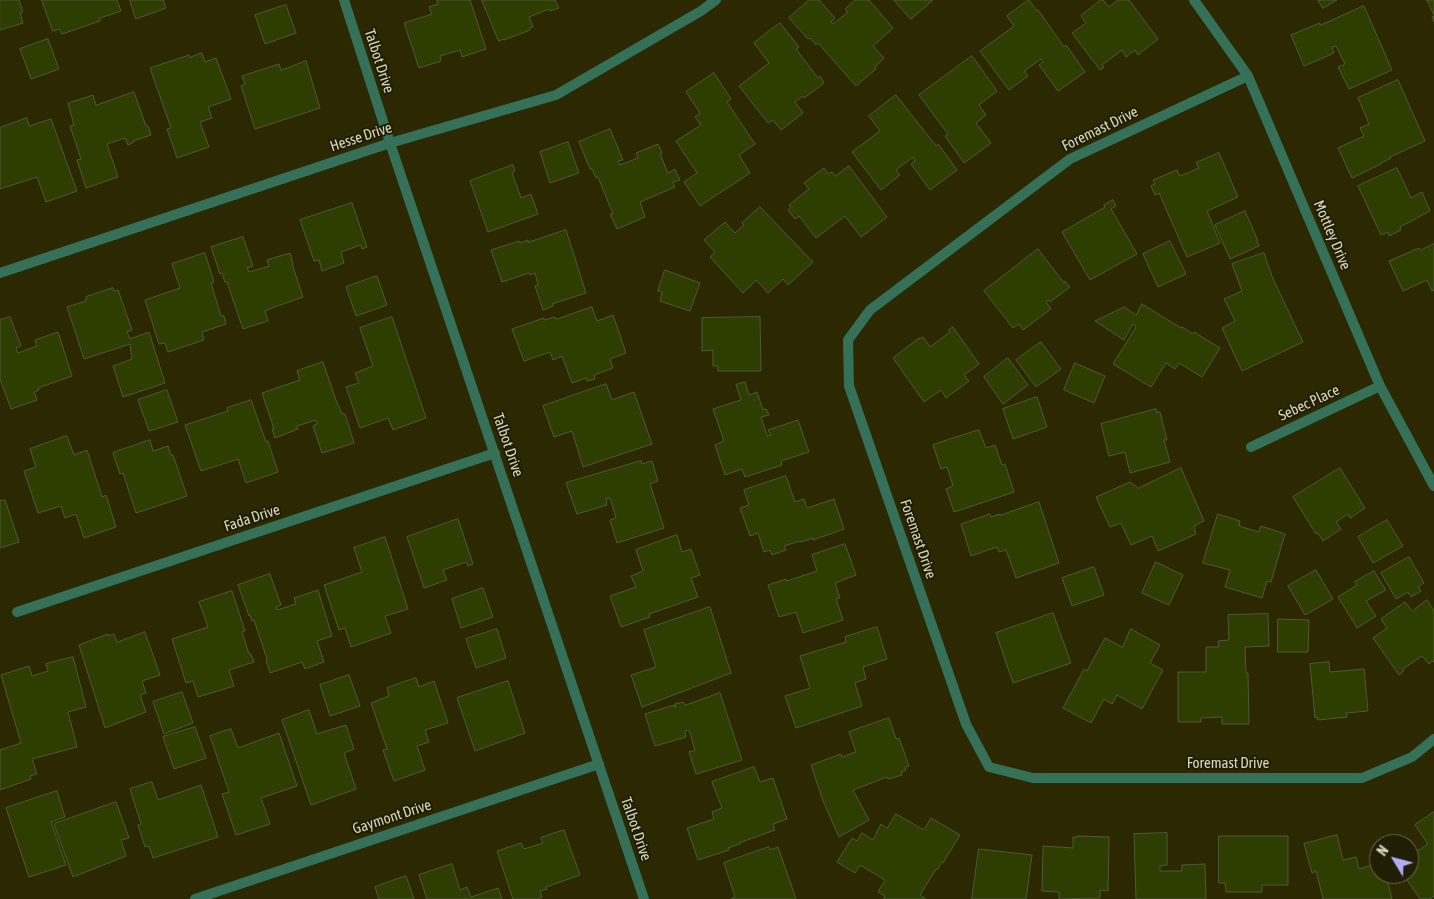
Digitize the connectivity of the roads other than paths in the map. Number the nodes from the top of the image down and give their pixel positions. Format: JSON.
{"nodes":[{"id":1,"x":344,"y":0,"type":"edge"},
{"id":2,"x":716,"y":0,"type":"edge"},
{"id":3,"x":1194,"y":0,"type":"edge"},
{"id":4,"x":1248,"y":76,"type":"junction"},
{"id":5,"x":390,"y":143,"type":"junction"},
{"id":6,"x":0,"y":272,"type":"edge"},
{"id":7,"x":1380,"y":386,"type":"junction"},
{"id":8,"x":1251,"y":447,"type":"dead end"},
{"id":9,"x":495,"y":453,"type":"junction"},
{"id":10,"x":1434,"y":486,"type":"edge"},
{"id":11,"x":18,"y":612,"type":"dead end"},
{"id":12,"x":1434,"y":739,"type":"edge"},
{"id":13,"x":599,"y":764,"type":"junction"},
{"id":14,"x":195,"y":899,"type":"edge"},
{"id":15,"x":644,"y":899,"type":"edge"}],
"edges":[{"from":1,"to":5,"type":"street","name":"Talbot Drive"},
{"from":2,"to":5,"type":"street","name":"Hesse Drive"},
{"from":3,"to":4,"type":"street","name":"Mottley Drive"},
{"from":4,"to":7,"type":"street","name":"Mottley Drive"},
{"from":4,"to":12,"type":"street","name":"Foremast Drive"},
{"from":5,"to":6,"type":"street","name":"Hesse Drive"},
{"from":5,"to":9,"type":"street","name":"Talbot Drive"},
{"from":7,"to":8,"type":"street","name":"Sebec Place"},
{"from":7,"to":10,"type":"street","name":"Mottley Drive"},
{"from":9,"to":11,"type":"street","name":"Fada Drive"},
{"from":9,"to":13,"type":"street","name":"Talbot Drive"},
{"from":13,"to":14,"type":"street","name":"Gaymont Drive"},
{"from":13,"to":15,"type":"street","name":"Talbot Drive"}]}
